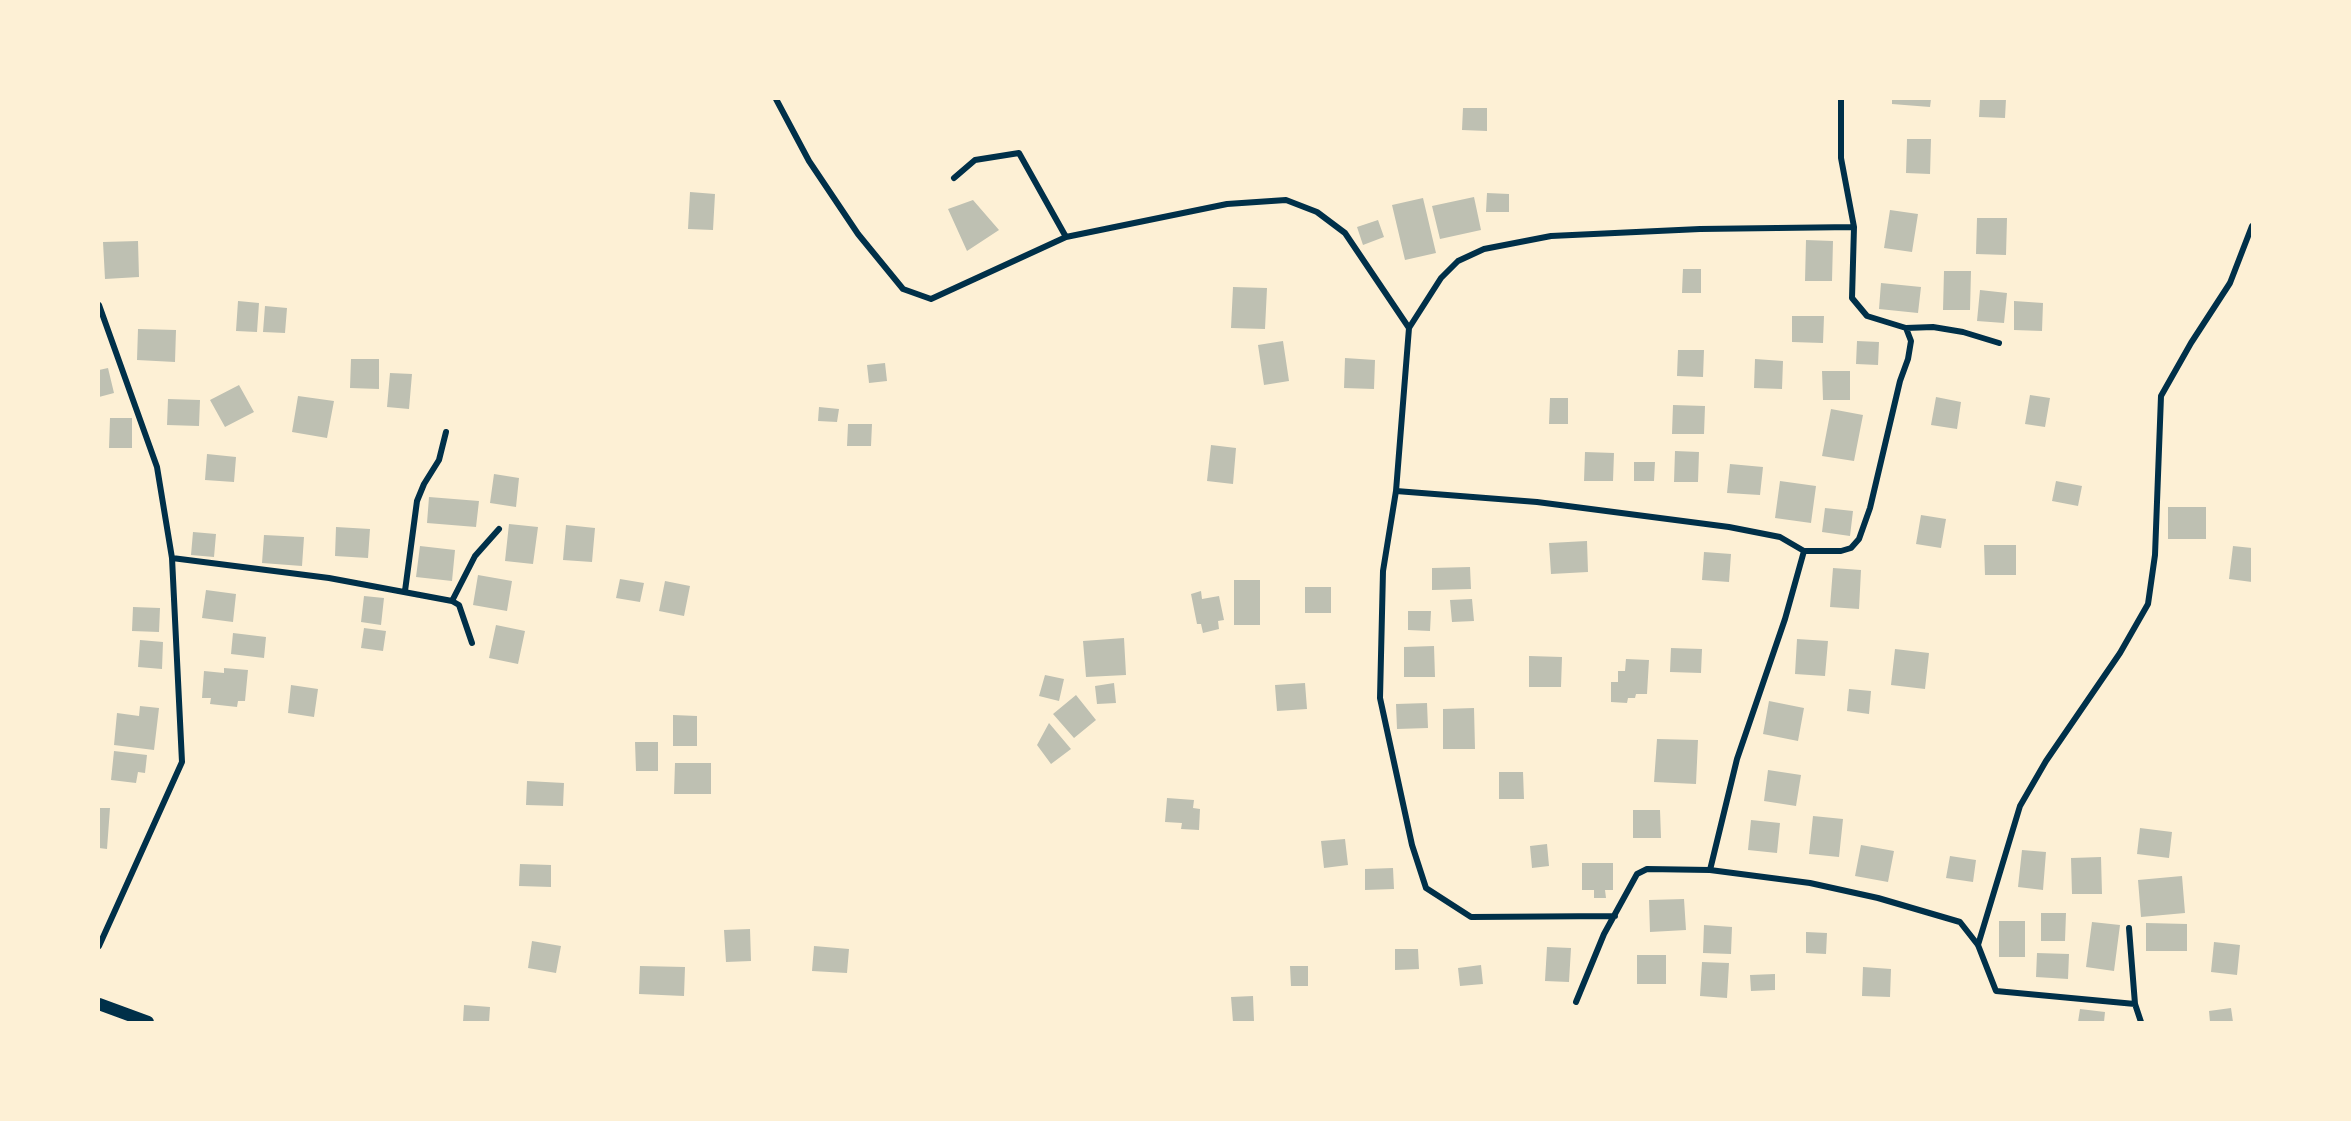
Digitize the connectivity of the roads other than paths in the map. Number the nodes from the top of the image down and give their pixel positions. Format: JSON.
{"nodes":[{"id":1,"x":776,"y":99,"type":"edge"},
{"id":2,"x":1841,"y":99,"type":"edge"},
{"id":3,"x":954,"y":178,"type":"dead end"},
{"id":4,"x":2252,"y":226,"type":"edge"},
{"id":5,"x":1854,"y":227,"type":"junction"},
{"id":6,"x":1066,"y":237,"type":"junction"},
{"id":7,"x":99,"y":305,"type":"edge"},
{"id":8,"x":1409,"y":328,"type":"junction"},
{"id":9,"x":1906,"y":328,"type":"junction"},
{"id":10,"x":1999,"y":343,"type":"dead end"},
{"id":11,"x":446,"y":432,"type":"dead end"},
{"id":12,"x":1396,"y":491,"type":"junction"},
{"id":13,"x":499,"y":529,"type":"dead end"},
{"id":14,"x":1804,"y":551,"type":"junction"},
{"id":15,"x":172,"y":558,"type":"junction"},
{"id":16,"x":405,"y":591,"type":"junction"},
{"id":17,"x":452,"y":601,"type":"junction"},
{"id":18,"x":472,"y":643,"type":"dead end"},
{"id":19,"x":1710,"y":870,"type":"junction"},
{"id":20,"x":1615,"y":916,"type":"junction"},
{"id":21,"x":2129,"y":928,"type":"dead end"},
{"id":22,"x":1978,"y":945,"type":"junction"},
{"id":23,"x":99,"y":946,"type":"edge"},
{"id":24,"x":1576,"y":1002,"type":"dead end"},
{"id":25,"x":99,"y":1004,"type":"edge"},
{"id":26,"x":2134,"y":1004,"type":"junction"},
{"id":27,"x":148,"y":1022,"type":"edge"},
{"id":28,"x":2140,"y":1022,"type":"edge"}],
"edges":[{"from":1,"to":6,"type":"street"},
{"from":2,"to":5,"type":"street"},
{"from":3,"to":6,"type":"street"},
{"from":4,"to":22,"type":"street"},
{"from":5,"to":8,"type":"street"},
{"from":5,"to":9,"type":"street"},
{"from":6,"to":8,"type":"street"},
{"from":7,"to":15,"type":"street"},
{"from":8,"to":12,"type":"street"},
{"from":9,"to":10,"type":"street"},
{"from":9,"to":14,"type":"street"},
{"from":11,"to":16,"type":"street"},
{"from":12,"to":14,"type":"street"},
{"from":12,"to":20,"type":"street"},
{"from":13,"to":17,"type":"street"},
{"from":14,"to":19,"type":"street"},
{"from":15,"to":16,"type":"street"},
{"from":15,"to":23,"type":"street"},
{"from":16,"to":17,"type":"street"},
{"from":17,"to":18,"type":"street"},
{"from":19,"to":20,"type":"street"},
{"from":19,"to":22,"type":"street"},
{"from":20,"to":24,"type":"street"},
{"from":21,"to":26,"type":"street"},
{"from":22,"to":26,"type":"street"},
{"from":25,"to":27,"type":"main road"},
{"from":26,"to":28,"type":"street"}]}
